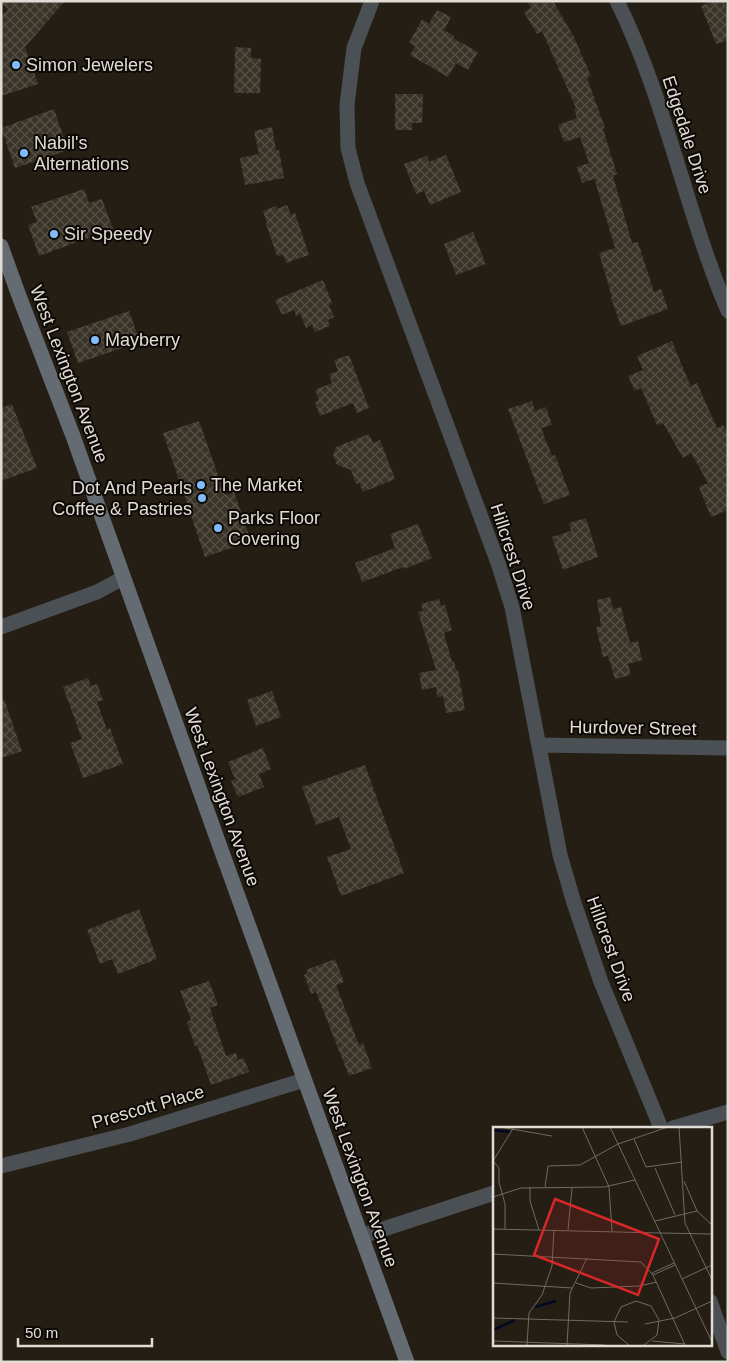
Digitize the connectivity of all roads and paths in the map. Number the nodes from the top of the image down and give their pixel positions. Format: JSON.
{"nodes":[{"id":1,"x":372,"y":1,"type":"edge"},
{"id":2,"x":617,"y":1,"type":"edge"},
{"id":3,"x":1,"y":246,"type":"edge"},
{"id":4,"x":728,"y":311,"type":"edge"},
{"id":5,"x":123,"y":578,"type":"junction"},
{"id":6,"x":1,"y":627,"type":"edge"},
{"id":7,"x":538,"y":745,"type":"junction"},
{"id":8,"x":728,"y":748,"type":"edge"},
{"id":9,"x":304,"y":1080,"type":"junction"},
{"id":10,"x":728,"y":1112,"type":"edge"},
{"id":11,"x":661,"y":1127,"type":"edge"},
{"id":12,"x":676,"y":1127,"type":"edge"},
{"id":13,"x":1,"y":1166,"type":"edge"},
{"id":14,"x":493,"y":1193,"type":"edge"},
{"id":15,"x":362,"y":1236,"type":"junction"},
{"id":16,"x":712,"y":1307,"type":"edge"},
{"id":17,"x":728,"y":1352,"type":"edge"},
{"id":18,"x":407,"y":1362,"type":"edge"}],
"edges":[{"from":1,"to":7,"type":"street","name":"Hillcrest Drive"},
{"from":2,"to":4,"type":"street","name":"Edgedale Drive"},
{"from":3,"to":5,"type":"street","name":"West Lexington Avenue"},
{"from":5,"to":6,"type":"street"},
{"from":5,"to":9,"type":"street","name":"West Lexington Avenue"},
{"from":7,"to":8,"type":"street","name":"Hurdover Street"},
{"from":7,"to":11,"type":"street","name":"Hillcrest Drive"},
{"from":9,"to":13,"type":"street","name":"Prescott Place"},
{"from":9,"to":15,"type":"street","name":"West Lexington Avenue"},
{"from":10,"to":12,"type":"street"},
{"from":14,"to":15,"type":"street"},
{"from":15,"to":18,"type":"street","name":"West Lexington Avenue"},
{"from":16,"to":17,"type":"street"}]}
